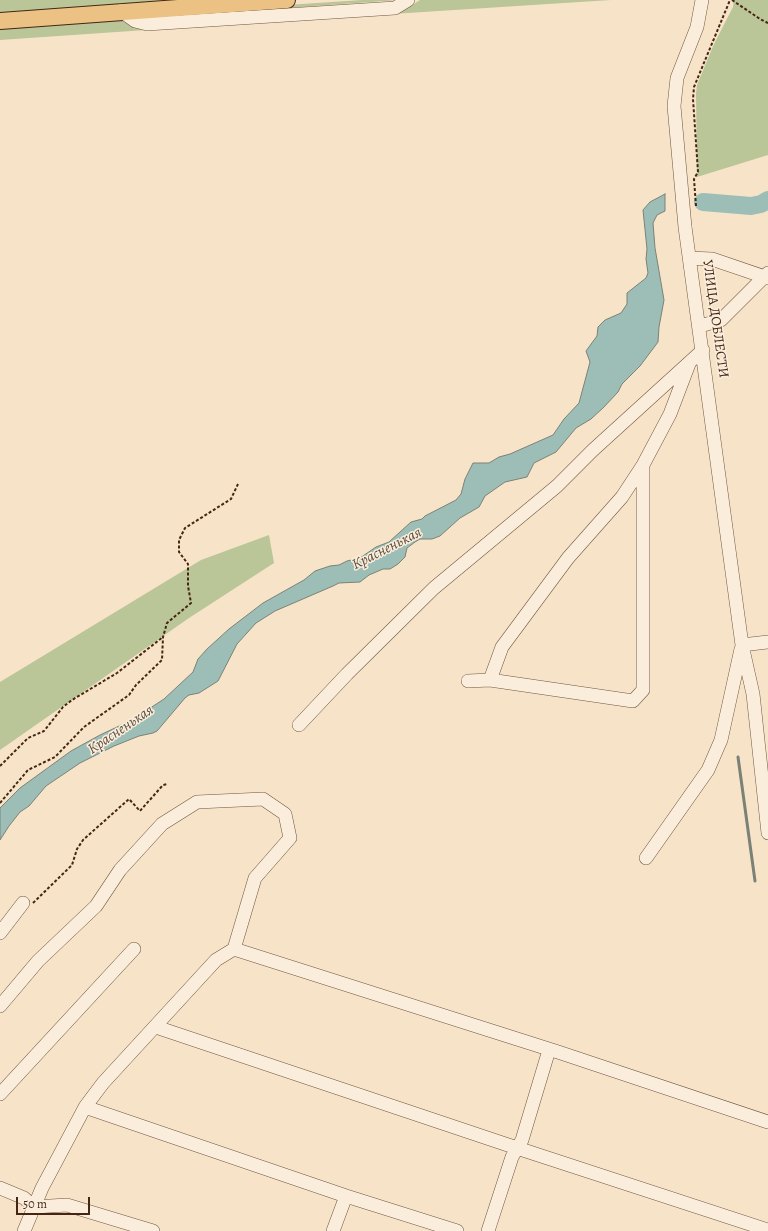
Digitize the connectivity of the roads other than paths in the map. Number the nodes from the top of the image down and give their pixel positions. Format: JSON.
{"nodes":[{"id":1,"x":287,"y":0,"type":"edge"},
{"id":2,"x":408,"y":0,"type":"edge"},
{"id":3,"x":702,"y":0,"type":"edge"},
{"id":4,"x":121,"y":11,"type":"junction"},
{"id":5,"x":0,"y":21,"type":"edge"},
{"id":6,"x":690,"y":258,"type":"junction"},
{"id":7,"x":766,"y":276,"type":"edge"},
{"id":8,"x":700,"y":326,"type":"junction"},
{"id":9,"x":703,"y":350,"type":"junction"},
{"id":10,"x":690,"y":362,"type":"junction"},
{"id":11,"x":643,"y":465,"type":"junction"},
{"id":12,"x":768,"y":642,"type":"edge"},
{"id":13,"x":742,"y":645,"type":"junction"},
{"id":14,"x":490,"y":680,"type":"junction"},
{"id":15,"x":468,"y":681,"type":"dead end"},
{"id":16,"x":299,"y":725,"type":"dead end"},
{"id":17,"x":768,"y":833,"type":"edge"},
{"id":18,"x":646,"y":858,"type":"dead end"},
{"id":19,"x":20,"y":906,"type":"road end"},
{"id":20,"x":0,"y":932,"type":"edge"},
{"id":21,"x":134,"y":949,"type":"dead end"},
{"id":22,"x":234,"y":949,"type":"junction"},
{"id":23,"x":0,"y":1006,"type":"edge"},
{"id":24,"x":156,"y":1026,"type":"junction"},
{"id":25,"x":549,"y":1050,"type":"junction"},
{"id":26,"x":0,"y":1094,"type":"edge"},
{"id":27,"x":86,"y":1107,"type":"junction"},
{"id":28,"x":768,"y":1122,"type":"edge"},
{"id":29,"x":517,"y":1148,"type":"junction"},
{"id":30,"x":0,"y":1188,"type":"edge"},
{"id":31,"x":346,"y":1196,"type":"junction"},
{"id":32,"x":34,"y":1207,"type":"junction"},
{"id":33,"x":768,"y":1230,"type":"edge"},
{"id":34,"x":24,"y":1231,"type":"edge"},
{"id":35,"x":153,"y":1231,"type":"edge"},
{"id":36,"x":333,"y":1231,"type":"edge"},
{"id":37,"x":457,"y":1231,"type":"edge"},
{"id":38,"x":488,"y":1231,"type":"edge"}],
"edges":[{"from":1,"to":4,"type":"main road"},
{"from":2,"to":4,"type":"street"},
{"from":3,"to":6,"type":"street","name":"УЛИЦА ДОБЛЕСТИ"},
{"from":4,"to":5,"type":"main road"},
{"from":6,"to":7,"type":"street"},
{"from":6,"to":8,"type":"street","name":"УЛИЦА ДОБЛЕСТИ"},
{"from":7,"to":8,"type":"street"},
{"from":8,"to":9,"type":"street","name":"УЛИЦА ДОБЛЕСТИ"},
{"from":9,"to":10,"type":"street"},
{"from":9,"to":13,"type":"street","name":"УЛИЦА ДОБЛЕСТИ"},
{"from":10,"to":11,"type":"street"},
{"from":10,"to":16,"type":"street"},
{"from":11,"to":14,"type":"street"},
{"from":11,"to":14,"type":"street"},
{"from":12,"to":13,"type":"street"},
{"from":13,"to":17,"type":"street"},
{"from":13,"to":18,"type":"street"},
{"from":14,"to":15,"type":"street"},
{"from":19,"to":20,"type":"street"},
{"from":21,"to":26,"type":"street"},
{"from":22,"to":23,"type":"street"},
{"from":22,"to":24,"type":"street"},
{"from":22,"to":25,"type":"street"},
{"from":24,"to":27,"type":"street"},
{"from":24,"to":29,"type":"street"},
{"from":25,"to":28,"type":"street"},
{"from":25,"to":29,"type":"street"},
{"from":27,"to":31,"type":"street"},
{"from":27,"to":32,"type":"street"},
{"from":29,"to":33,"type":"street"},
{"from":29,"to":38,"type":"street"},
{"from":30,"to":32,"type":"street"},
{"from":31,"to":36,"type":"street"},
{"from":31,"to":37,"type":"street"},
{"from":32,"to":34,"type":"street"},
{"from":32,"to":35,"type":"street"}]}
